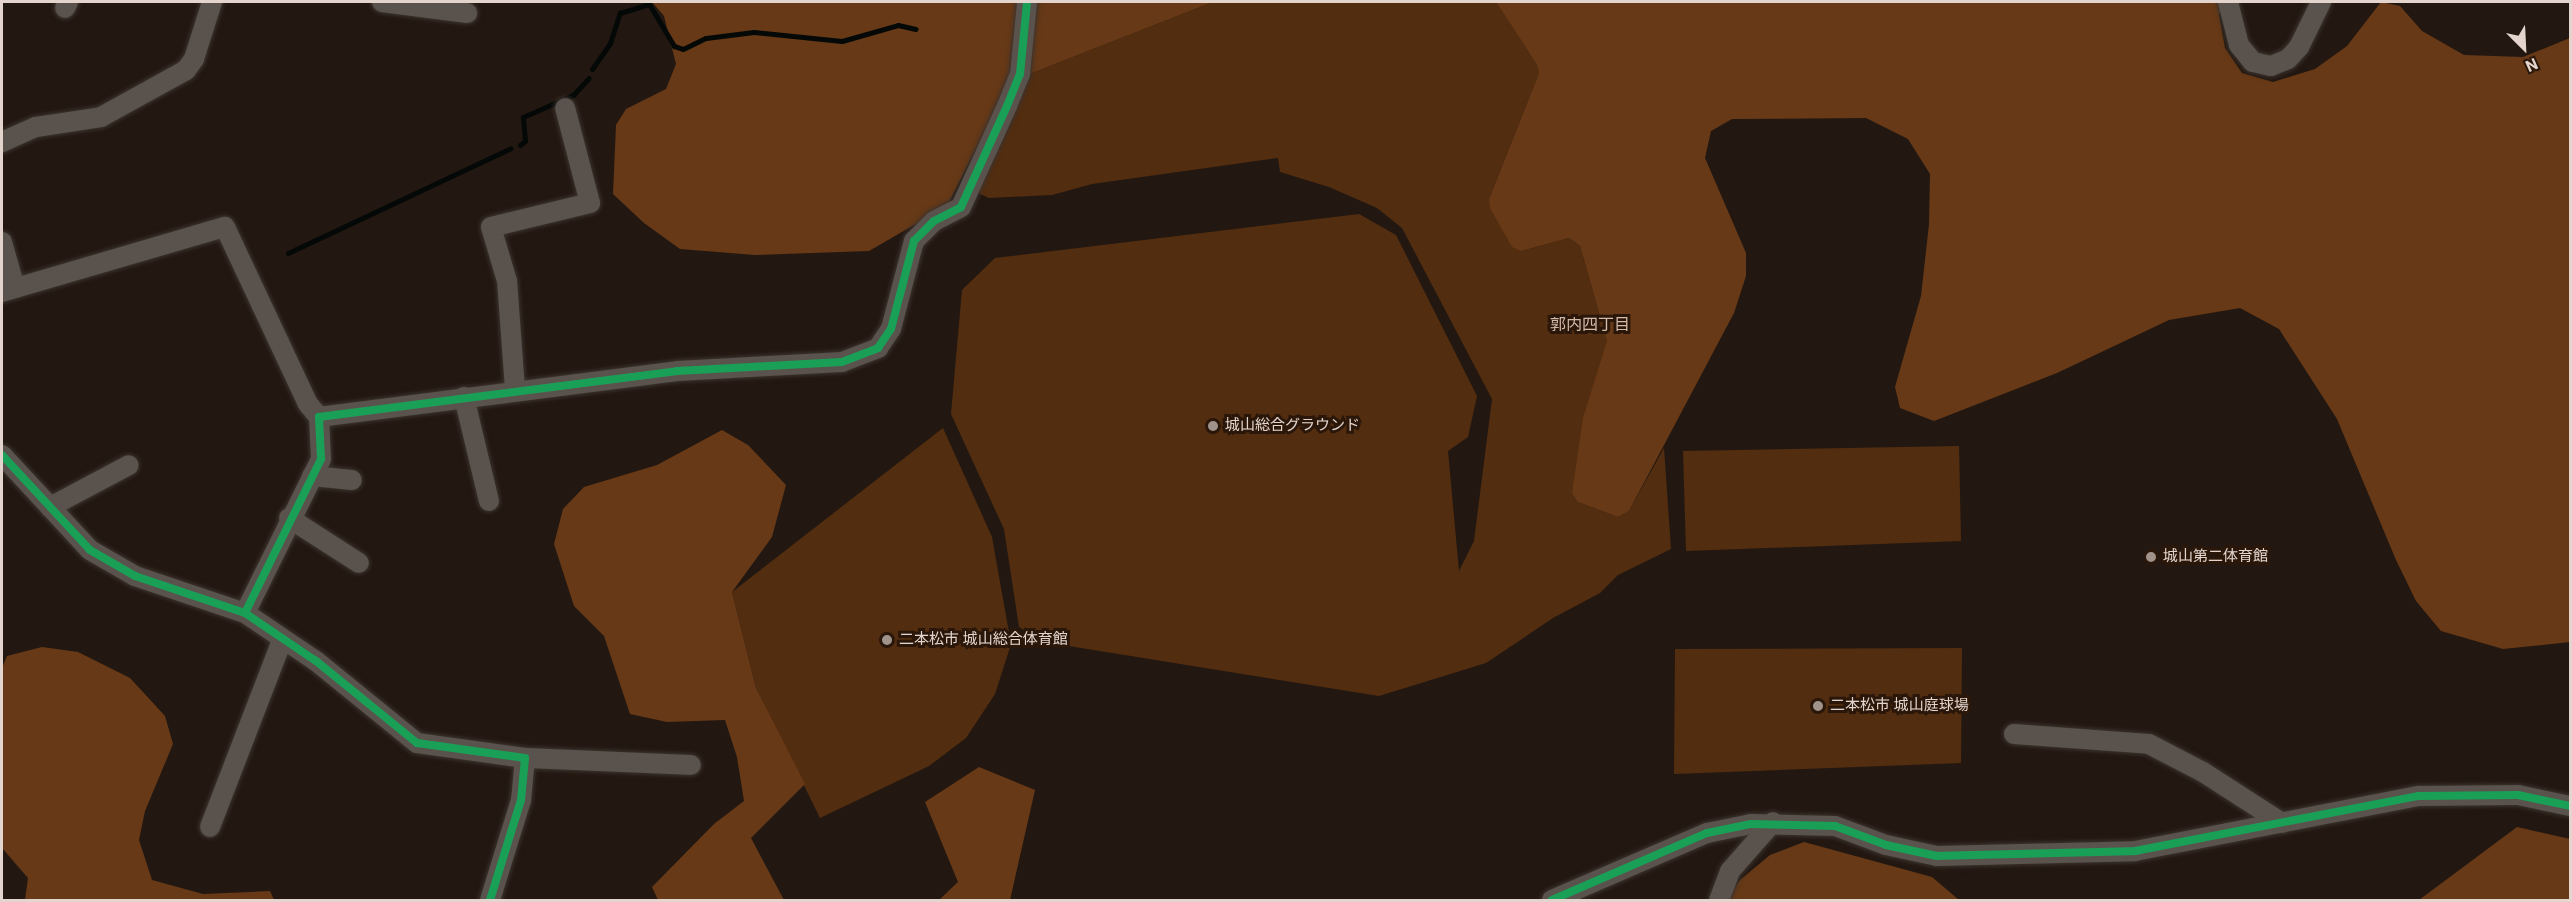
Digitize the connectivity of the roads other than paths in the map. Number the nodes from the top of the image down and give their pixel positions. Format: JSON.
{"nodes":[{"id":1,"x":212,"y":2,"type":"edge"},
{"id":2,"x":382,"y":2,"type":"edge"},
{"id":3,"x":1028,"y":2,"type":"edge"},
{"id":4,"x":2228,"y":2,"type":"edge"},
{"id":5,"x":2321,"y":2,"type":"edge"},
{"id":6,"x":467,"y":13,"type":"dead end"},
{"id":7,"x":565,"y":108,"type":"dead end"},
{"id":8,"x":2,"y":142,"type":"edge"},
{"id":9,"x":2,"y":242,"type":"edge"},
{"id":10,"x":8,"y":290,"type":"edge"},
{"id":11,"x":515,"y":389,"type":"junction"},
{"id":12,"x":464,"y":397,"type":"junction"},
{"id":13,"x":319,"y":417,"type":"junction"},
{"id":14,"x":2,"y":455,"type":"edge"},
{"id":15,"x":129,"y":465,"type":"dead end"},
{"id":16,"x":312,"y":476,"type":"junction"},
{"id":17,"x":352,"y":480,"type":"dead end"},
{"id":18,"x":489,"y":501,"type":"dead end"},
{"id":19,"x":50,"y":507,"type":"junction"},
{"id":20,"x":290,"y":518,"type":"junction"},
{"id":21,"x":359,"y":562,"type":"dead end"},
{"id":22,"x":245,"y":613,"type":"junction"},
{"id":23,"x":282,"y":640,"type":"junction"},
{"id":24,"x":2014,"y":734,"type":"dead end"},
{"id":25,"x":525,"y":758,"type":"junction"},
{"id":26,"x":691,"y":765,"type":"dead end"},
{"id":27,"x":2571,"y":806,"type":"edge"},
{"id":28,"x":1773,"y":822,"type":"junction"},
{"id":29,"x":2282,"y":823,"type":"junction"},
{"id":30,"x":210,"y":827,"type":"dead end"},
{"id":31,"x":490,"y":900,"type":"edge"},
{"id":32,"x":1552,"y":900,"type":"edge"},
{"id":33,"x":1719,"y":900,"type":"edge"}],
"edges":[{"from":1,"to":8,"type":"street"},
{"from":2,"to":6,"type":"street"},
{"from":3,"to":11,"type":"street"},
{"from":4,"to":5,"type":"street"},
{"from":7,"to":11,"type":"street"},
{"from":9,"to":10,"type":"street"},
{"from":10,"to":13,"type":"street"},
{"from":11,"to":12,"type":"street"},
{"from":12,"to":13,"type":"street"},
{"from":12,"to":18,"type":"street"},
{"from":13,"to":16,"type":"street"},
{"from":14,"to":19,"type":"street"},
{"from":15,"to":19,"type":"street"},
{"from":16,"to":17,"type":"street"},
{"from":16,"to":20,"type":"street"},
{"from":19,"to":22,"type":"street"},
{"from":20,"to":21,"type":"street"},
{"from":20,"to":22,"type":"street"},
{"from":22,"to":23,"type":"street"},
{"from":23,"to":25,"type":"street"},
{"from":23,"to":30,"type":"street"},
{"from":24,"to":29,"type":"street"},
{"from":25,"to":26,"type":"street"},
{"from":25,"to":31,"type":"street"},
{"from":27,"to":29,"type":"street"},
{"from":28,"to":29,"type":"street"},
{"from":28,"to":32,"type":"street"},
{"from":28,"to":33,"type":"street"}]}
